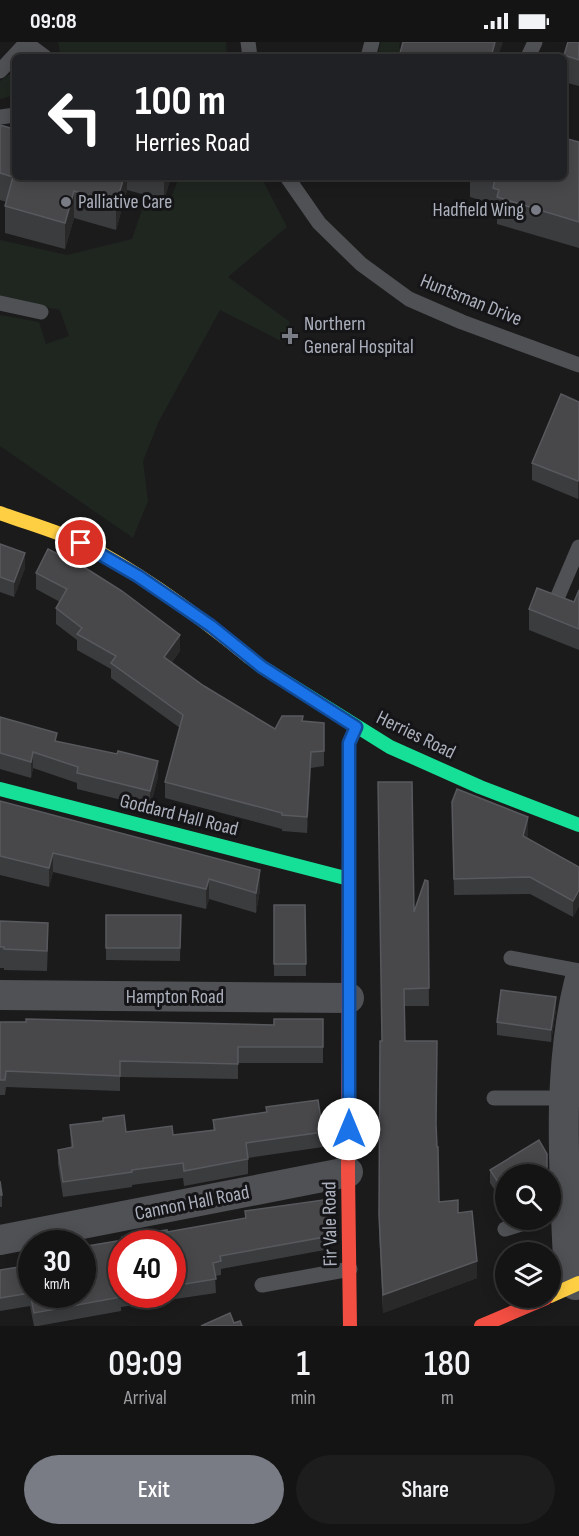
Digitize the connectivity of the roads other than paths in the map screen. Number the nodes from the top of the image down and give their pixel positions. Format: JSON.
{"nodes":[{"id":1,"x":27,"y":43,"type":"edge"},
{"id":2,"x":16,"y":54,"type":"edge"},
{"id":3,"x":41,"y":54,"type":"edge"},
{"id":4,"x":12,"y":59,"type":"edge"},
{"id":5,"x":0,"y":71,"type":"edge"},
{"id":6,"x":289,"y":180,"type":"edge"},
{"id":7,"x":0,"y":303,"type":"edge"},
{"id":8,"x":41,"y":312,"type":"dead end"},
{"id":9,"x":579,"y":365,"type":"edge"},
{"id":10,"x":0,"y":513,"type":"edge"},
{"id":11,"x":579,"y":546,"type":"edge"},
{"id":12,"x":555,"y":603,"type":"edge"},
{"id":13,"x":356,"y":727,"type":"junction"},
{"id":14,"x":0,"y":789,"type":"edge"},
{"id":15,"x":579,"y":825,"type":"edge"},
{"id":16,"x":349,"y":879,"type":"junction"},
{"id":17,"x":511,"y":958,"type":"dead end"},
{"id":18,"x":579,"y":971,"type":"edge"},
{"id":19,"x":579,"y":982,"type":"edge"},
{"id":20,"x":0,"y":995,"type":"edge"},
{"id":21,"x":350,"y":998,"type":"junction"},
{"id":22,"x":494,"y":1098,"type":"dead end"},
{"id":23,"x":564,"y":1098,"type":"junction"},
{"id":24,"x":560,"y":1164,"type":"edge"},
{"id":25,"x":348,"y":1172,"type":"junction"},
{"id":26,"x":561,"y":1226,"type":"edge"},
{"id":27,"x":0,"y":1240,"type":"edge"},
{"id":28,"x":350,"y":1269,"type":"junction"},
{"id":29,"x":262,"y":1285,"type":"dead end"},
{"id":30,"x":568,"y":1288,"type":"edge"},
{"id":31,"x":523,"y":1308,"type":"edge"},
{"id":32,"x":350,"y":1326,"type":"edge"},
{"id":33,"x":481,"y":1326,"type":"edge"}],
"edges":[{"from":1,"to":2,"type":"lane"},
{"from":1,"to":3,"type":"lane"},
{"from":4,"to":5,"type":"lane"},
{"from":6,"to":9,"type":"lane","name":"Huntsman Drive"},
{"from":7,"to":8,"type":"lane"},
{"from":10,"to":13,"type":"street","name":"Herries Road"},
{"from":11,"to":12,"type":"lane"},
{"from":13,"to":15,"type":"street","name":"Herries Road"},
{"from":13,"to":16,"type":"street","name":"Fir Vale Road"},
{"from":14,"to":16,"type":"street","name":"Goddard Hall Road"},
{"from":16,"to":21,"type":"street","name":"Fir Vale Road"},
{"from":17,"to":18,"type":"lane"},
{"from":19,"to":23,"type":"street"},
{"from":20,"to":21,"type":"street","name":"Hampton Road"},
{"from":21,"to":25,"type":"street","name":"Fir Vale Road"},
{"from":22,"to":23,"type":"lane"},
{"from":23,"to":24,"type":"street"},
{"from":25,"to":27,"type":"street","name":"Cannon Hall Road"},
{"from":25,"to":28,"type":"street","name":"Fir Vale Road"},
{"from":26,"to":30,"type":"street"},
{"from":28,"to":29,"type":"lane"},
{"from":28,"to":32,"type":"street","name":"Fir Vale Road"},
{"from":31,"to":33,"type":"street"}]}
